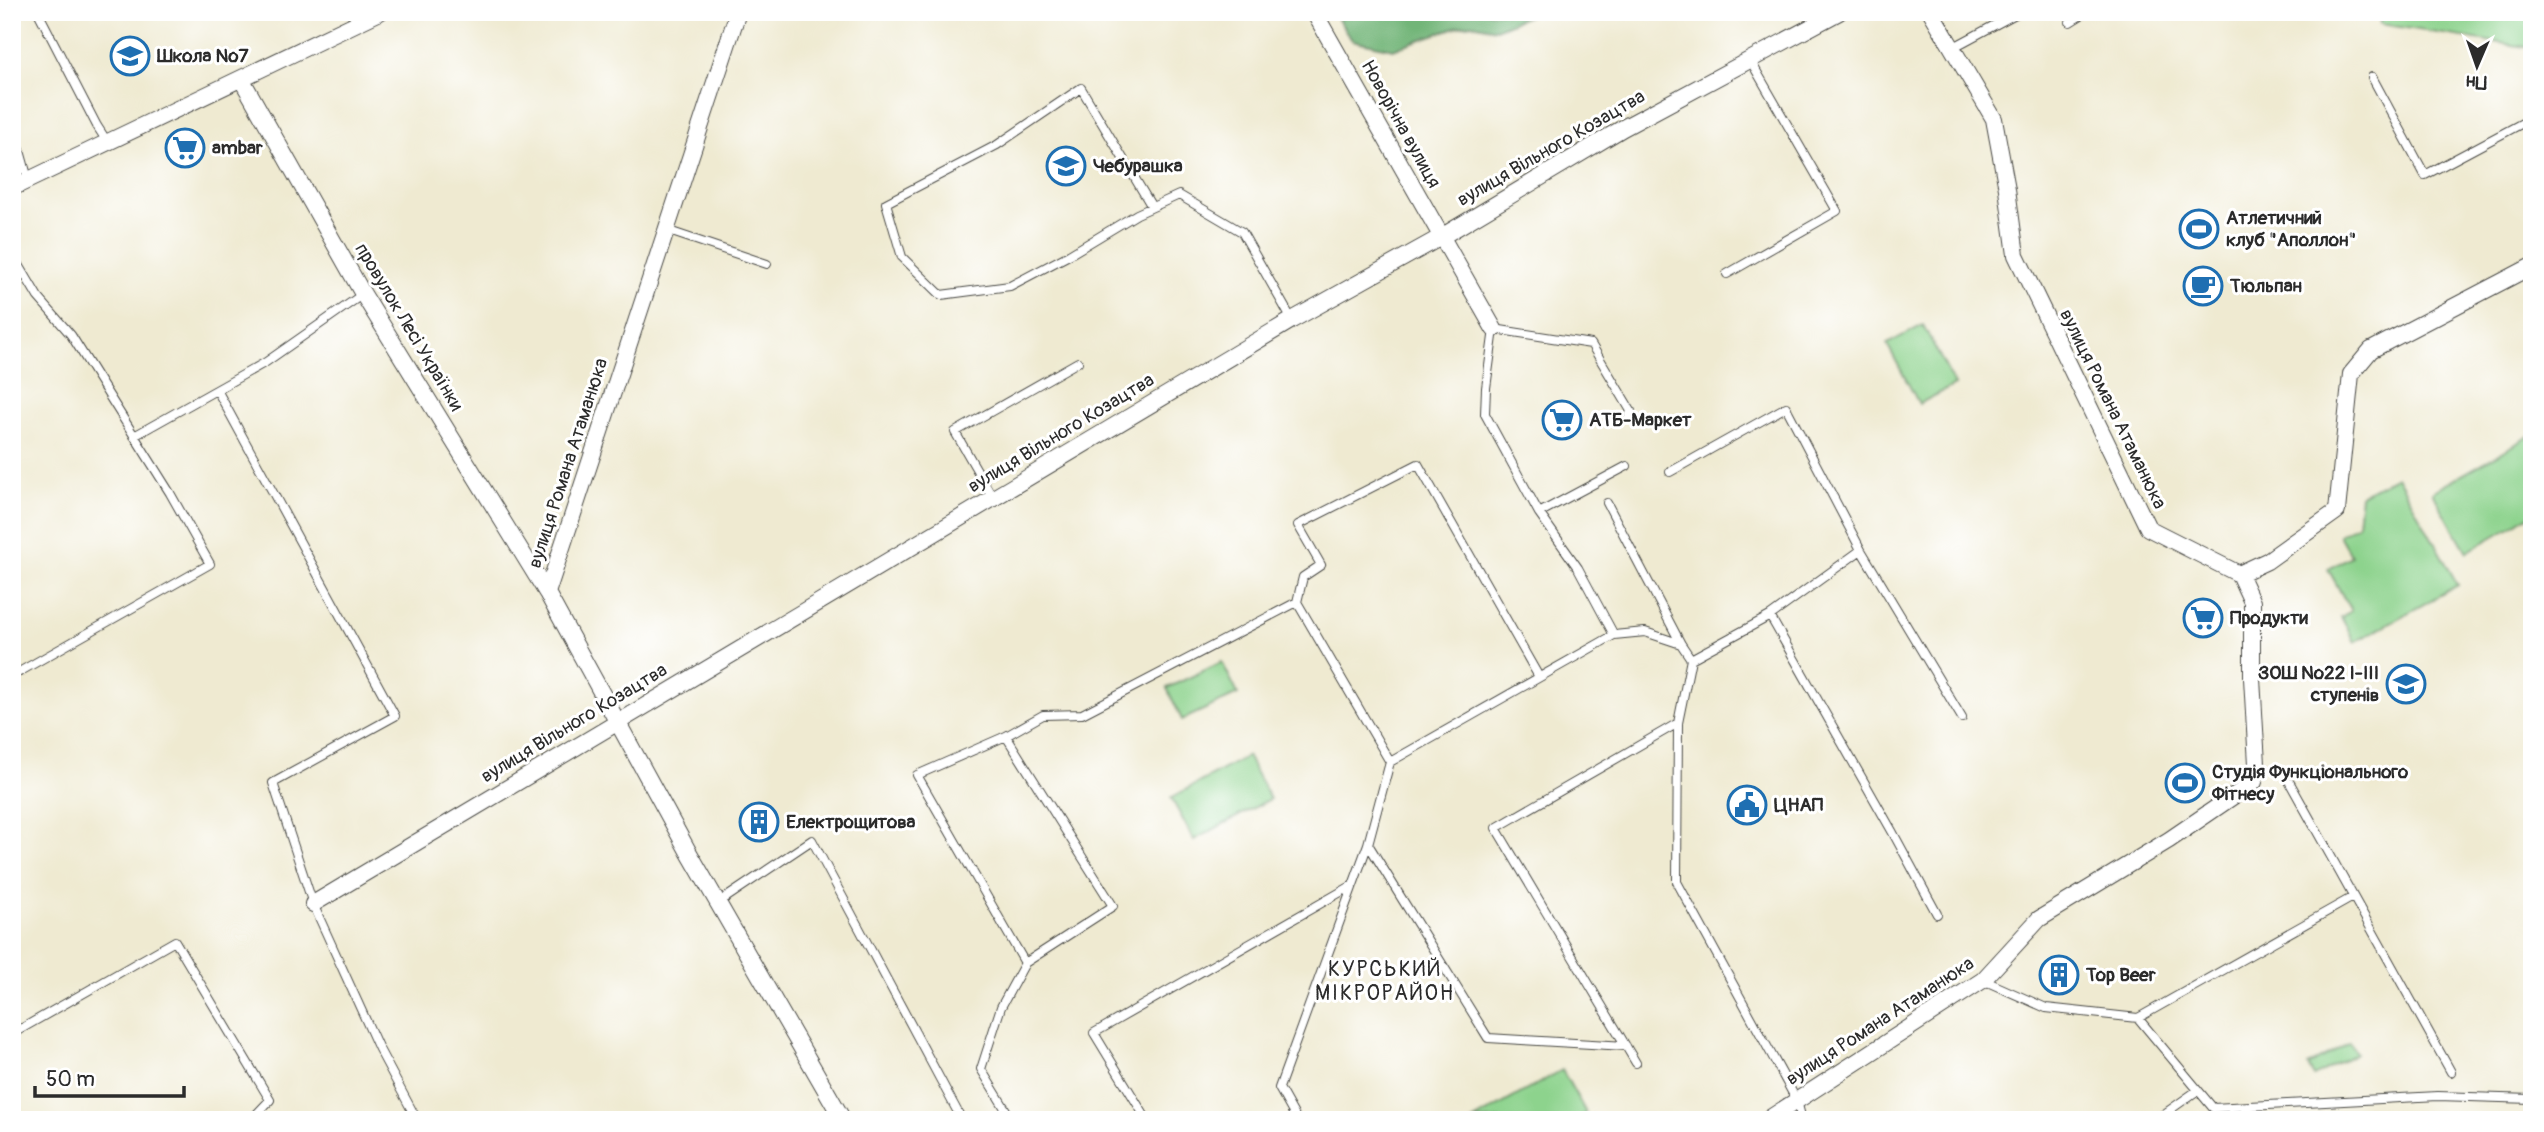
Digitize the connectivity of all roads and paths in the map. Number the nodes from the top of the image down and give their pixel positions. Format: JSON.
{"nodes":[{"id":1,"x":38,"y":12,"type":"edge"},
{"id":2,"x":380,"y":12,"type":"edge"},
{"id":3,"x":738,"y":12,"type":"edge"},
{"id":4,"x":1314,"y":12,"type":"edge"},
{"id":5,"x":1839,"y":12,"type":"edge"},
{"id":6,"x":1931,"y":12,"type":"edge"},
{"id":7,"x":2020,"y":12,"type":"edge"},
{"id":8,"x":2086,"y":12,"type":"edge"},
{"id":9,"x":2070,"y":22,"type":"dead end"},
{"id":10,"x":1952,"y":48,"type":"junction"},
{"id":11,"x":1749,"y":60,"type":"junction"},
{"id":12,"x":2372,"y":77,"type":"dead end"},
{"id":13,"x":242,"y":80,"type":"junction"},
{"id":14,"x":2532,"y":118,"type":"edge"},
{"id":15,"x":12,"y":133,"type":"edge"},
{"id":16,"x":108,"y":143,"type":"junction"},
{"id":17,"x":28,"y":179,"type":"junction"},
{"id":18,"x":12,"y":188,"type":"edge"},
{"id":19,"x":1152,"y":207,"type":"junction"},
{"id":20,"x":666,"y":230,"type":"junction"},
{"id":21,"x":1441,"y":237,"type":"junction"},
{"id":22,"x":12,"y":253,"type":"edge"},
{"id":23,"x":767,"y":264,"type":"dead end"},
{"id":24,"x":2532,"y":266,"type":"edge"},
{"id":25,"x":1727,"y":274,"type":"dead end"},
{"id":26,"x":363,"y":294,"type":"junction"},
{"id":27,"x":1292,"y":320,"type":"junction"},
{"id":28,"x":1494,"y":329,"type":"junction"},
{"id":29,"x":1078,"y":362,"type":"dead end"},
{"id":30,"x":217,"y":390,"type":"junction"},
{"id":31,"x":1628,"y":419,"type":"dead end"},
{"id":32,"x":134,"y":436,"type":"junction"},
{"id":33,"x":1627,"y":467,"type":"dead end"},
{"id":34,"x":1670,"y":472,"type":"dead end"},
{"id":35,"x":993,"y":498,"type":"junction"},
{"id":36,"x":1607,"y":503,"type":"dead end"},
{"id":37,"x":1539,"y":513,"type":"junction"},
{"id":38,"x":1861,"y":550,"type":"junction"},
{"id":39,"x":2239,"y":574,"type":"junction"},
{"id":40,"x":547,"y":593,"type":"junction"},
{"id":41,"x":1297,"y":602,"type":"junction"},
{"id":42,"x":1770,"y":616,"type":"junction"},
{"id":43,"x":1614,"y":635,"type":"junction"},
{"id":44,"x":1681,"y":644,"type":"junction"},
{"id":45,"x":1691,"y":659,"type":"junction"},
{"id":46,"x":12,"y":676,"type":"edge"},
{"id":47,"x":1539,"y":677,"type":"junction"},
{"id":48,"x":1962,"y":718,"type":"dead end"},
{"id":49,"x":618,"y":720,"type":"junction"},
{"id":50,"x":1678,"y":723,"type":"junction"},
{"id":51,"x":1006,"y":736,"type":"junction"},
{"id":52,"x":1391,"y":762,"type":"junction"},
{"id":53,"x":2290,"y":783,"type":"dead end"},
{"id":54,"x":1368,"y":844,"type":"junction"},
{"id":55,"x":1353,"y":885,"type":"junction"},
{"id":56,"x":2353,"y":897,"type":"junction"},
{"id":57,"x":718,"y":903,"type":"junction"},
{"id":58,"x":313,"y":904,"type":"junction"},
{"id":59,"x":1937,"y":914,"type":"dead end"},
{"id":60,"x":1025,"y":963,"type":"junction"},
{"id":61,"x":1983,"y":980,"type":"junction"},
{"id":62,"x":2138,"y":1018,"type":"junction"},
{"id":63,"x":12,"y":1034,"type":"edge"},
{"id":64,"x":1626,"y":1046,"type":"junction"},
{"id":65,"x":1636,"y":1063,"type":"dead end"},
{"id":66,"x":2451,"y":1072,"type":"dead end"},
{"id":67,"x":2198,"y":1090,"type":"junction"},
{"id":68,"x":2532,"y":1099,"type":"edge"},
{"id":69,"x":1797,"y":1101,"type":"junction"},
{"id":70,"x":2157,"y":1119,"type":"edge"},
{"id":71,"x":251,"y":1120,"type":"edge"},
{"id":72,"x":417,"y":1120,"type":"edge"},
{"id":73,"x":843,"y":1120,"type":"edge"},
{"id":74,"x":962,"y":1120,"type":"edge"},
{"id":75,"x":1012,"y":1120,"type":"edge"},
{"id":76,"x":1147,"y":1120,"type":"edge"},
{"id":77,"x":1297,"y":1120,"type":"edge"},
{"id":78,"x":1767,"y":1120,"type":"edge"},
{"id":79,"x":1802,"y":1120,"type":"edge"}],
"edges":[{"from":1,"to":16,"type":"lane"},
{"from":2,"to":13,"type":"street"},
{"from":3,"to":20,"type":"street","name":"вулиця Романа Атаманюка"},
{"from":4,"to":21,"type":"street","name":"Новорічна вулиця"},
{"from":5,"to":11,"type":"street","name":"вулиця Вільного Козацтва"},
{"from":6,"to":10,"type":"street","name":"вулиця Романа Атаманюка"},
{"from":7,"to":10,"type":"lane"},
{"from":8,"to":9,"type":"lane"},
{"from":10,"to":39,"type":"street","name":"вулиця Романа Атаманюка"},
{"from":11,"to":21,"type":"street","name":"вулиця Вільного Козацтва"},
{"from":11,"to":25,"type":"lane"},
{"from":12,"to":14,"type":"lane"},
{"from":13,"to":16,"type":"street"},
{"from":13,"to":26,"type":"street","name":"провулок Лесі Українки"},
{"from":15,"to":17,"type":"lane"},
{"from":16,"to":17,"type":"street"},
{"from":17,"to":18,"type":"street"},
{"from":19,"to":19,"type":"lane"},
{"from":19,"to":27,"type":"lane"},
{"from":20,"to":23,"type":"lane"},
{"from":20,"to":40,"type":"street","name":"вулиця Романа Атаманюка"},
{"from":21,"to":27,"type":"street","name":"вулиця Вільного Козацтва"},
{"from":21,"to":28,"type":"street","name":"Новорічна вулиця"},
{"from":22,"to":32,"type":"lane"},
{"from":24,"to":39,"type":"street"},
{"from":26,"to":30,"type":"lane"},
{"from":26,"to":40,"type":"street","name":"провулок Лесі Українки"},
{"from":27,"to":35,"type":"street","name":"вулиця Вільного Козацтва"},
{"from":28,"to":31,"type":"lane"},
{"from":28,"to":37,"type":"lane"},
{"from":29,"to":35,"type":"lane"},
{"from":30,"to":32,"type":"lane"},
{"from":30,"to":58,"type":"lane"},
{"from":32,"to":46,"type":"lane"},
{"from":33,"to":37,"type":"lane"},
{"from":34,"to":38,"type":"lane"},
{"from":35,"to":49,"type":"street","name":"вулиця Вільного Козацтва"},
{"from":36,"to":44,"type":"lane"},
{"from":37,"to":43,"type":"lane"},
{"from":38,"to":42,"type":"lane"},
{"from":38,"to":48,"type":"lane"},
{"from":39,"to":61,"type":"street","name":"вулиця Романа Атаманюка"},
{"from":40,"to":49,"type":"street","name":"вулиця Романа Атаманюка"},
{"from":41,"to":47,"type":"lane"},
{"from":41,"to":51,"type":"lane"},
{"from":41,"to":52,"type":"lane"},
{"from":42,"to":45,"type":"lane"},
{"from":42,"to":59,"type":"lane"},
{"from":43,"to":44,"type":"lane"},
{"from":43,"to":47,"type":"lane"},
{"from":44,"to":45,"type":"lane"},
{"from":45,"to":50,"type":"lane"},
{"from":47,"to":52,"type":"lane"},
{"from":49,"to":57,"type":"street","name":"вулиця Романа Атаманюка"},
{"from":49,"to":58,"type":"street","name":"вулиця Вільного Козацтва"},
{"from":50,"to":64,"type":"lane"},
{"from":50,"to":69,"type":"lane"},
{"from":51,"to":60,"type":"lane"},
{"from":51,"to":60,"type":"lane"},
{"from":52,"to":54,"type":"lane"},
{"from":53,"to":56,"type":"lane"},
{"from":54,"to":55,"type":"lane"},
{"from":54,"to":64,"type":"lane"},
{"from":55,"to":76,"type":"lane"},
{"from":55,"to":77,"type":"lane"},
{"from":56,"to":62,"type":"lane"},
{"from":56,"to":66,"type":"lane"},
{"from":57,"to":73,"type":"street","name":"вулиця Романа Атаманюка"},
{"from":57,"to":74,"type":"lane"},
{"from":58,"to":72,"type":"lane"},
{"from":60,"to":75,"type":"lane"},
{"from":61,"to":62,"type":"lane"},
{"from":61,"to":69,"type":"street","name":"вулиця Романа Атаманюка"},
{"from":62,"to":67,"type":"lane"},
{"from":63,"to":71,"type":"lane"},
{"from":64,"to":65,"type":"lane"},
{"from":67,"to":68,"type":"lane"},
{"from":67,"to":70,"type":"lane"},
{"from":69,"to":78,"type":"street","name":"вулиця Романа Атаманюка"},
{"from":69,"to":79,"type":"lane"}]}
